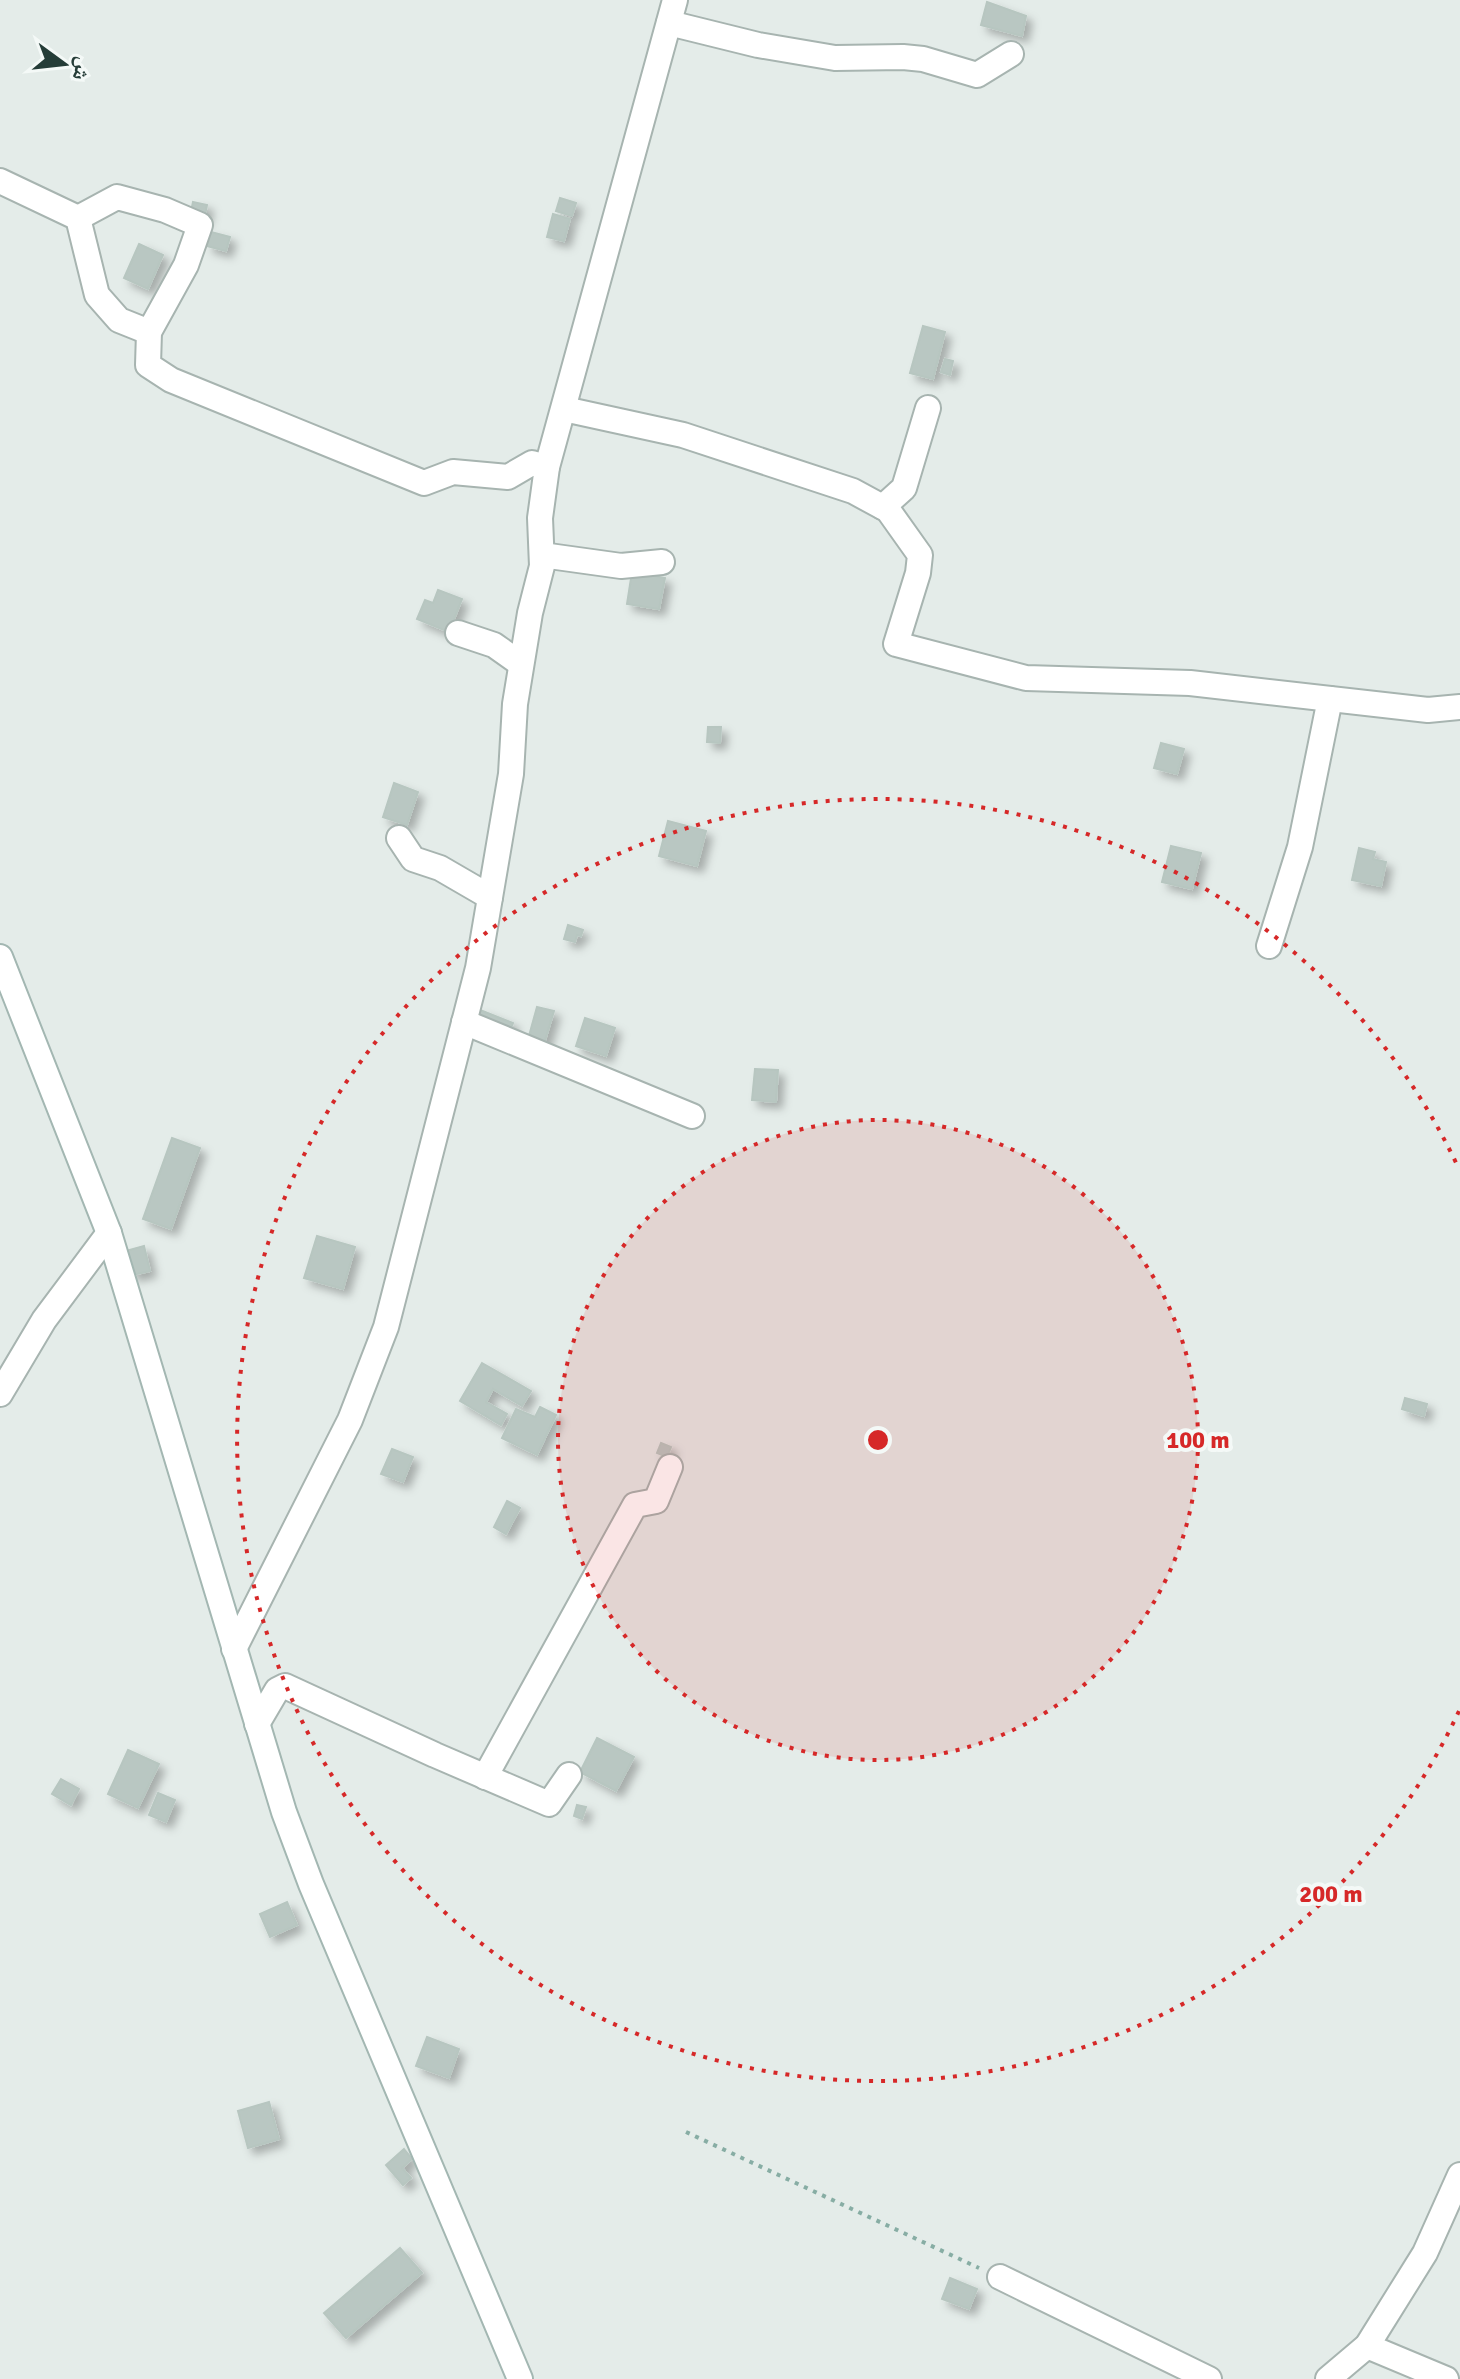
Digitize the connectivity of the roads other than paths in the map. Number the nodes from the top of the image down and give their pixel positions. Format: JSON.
{"nodes":[{"id":1,"x":672,"y":12,"type":"edge"},
{"id":2,"x":1011,"y":54,"type":"dead end"},
{"id":3,"x":0,"y":181,"type":"edge"},
{"id":4,"x":78,"y":218,"type":"junction"},
{"id":5,"x":149,"y":332,"type":"junction"},
{"id":6,"x":928,"y":408,"type":"dead end"},
{"id":7,"x":564,"y":409,"type":"junction"},
{"id":8,"x":547,"y":467,"type":"junction"},
{"id":9,"x":883,"y":507,"type":"junction"},
{"id":10,"x":542,"y":555,"type":"junction"},
{"id":11,"x":662,"y":562,"type":"dead end"},
{"id":12,"x":458,"y":633,"type":"dead end"},
{"id":13,"x":521,"y":664,"type":"junction"},
{"id":14,"x":1330,"y":699,"type":"junction"},
{"id":15,"x":1460,"y":707,"type":"edge"},
{"id":16,"x":399,"y":838,"type":"dead end"},
{"id":17,"x":490,"y":897,"type":"junction"},
{"id":18,"x":1269,"y":946,"type":"dead end"},
{"id":19,"x":0,"y":957,"type":"edge"},
{"id":20,"x":464,"y":1022,"type":"junction"},
{"id":21,"x":692,"y":1116,"type":"dead end"},
{"id":22,"x":109,"y":1233,"type":"junction"},
{"id":23,"x":0,"y":1394,"type":"edge"},
{"id":24,"x":670,"y":1467,"type":"dead end"},
{"id":25,"x":234,"y":1649,"type":"junction"},
{"id":26,"x":257,"y":1724,"type":"junction"},
{"id":27,"x":569,"y":1775,"type":"dead end"},
{"id":28,"x":485,"y":1777,"type":"junction"},
{"id":29,"x":1460,"y":2175,"type":"edge"},
{"id":30,"x":1000,"y":2277,"type":"road end"},
{"id":31,"x":1367,"y":2346,"type":"junction"},
{"id":32,"x":520,"y":2379,"type":"edge"},
{"id":33,"x":1209,"y":2379,"type":"edge"},
{"id":34,"x":1328,"y":2379,"type":"edge"},
{"id":35,"x":1446,"y":2379,"type":"edge"}],
"edges":[{"from":1,"to":2,"type":"street"},
{"from":1,"to":7,"type":"street"},
{"from":3,"to":4,"type":"street"},
{"from":4,"to":5,"type":"street"},
{"from":4,"to":5,"type":"street"},
{"from":5,"to":8,"type":"street"},
{"from":6,"to":9,"type":"street"},
{"from":7,"to":8,"type":"street"},
{"from":7,"to":9,"type":"street"},
{"from":8,"to":10,"type":"street"},
{"from":9,"to":14,"type":"street"},
{"from":10,"to":11,"type":"street"},
{"from":10,"to":13,"type":"street"},
{"from":12,"to":13,"type":"street"},
{"from":13,"to":17,"type":"street"},
{"from":14,"to":15,"type":"street"},
{"from":14,"to":18,"type":"street"},
{"from":16,"to":17,"type":"street"},
{"from":17,"to":20,"type":"street"},
{"from":19,"to":22,"type":"street"},
{"from":20,"to":21,"type":"street"},
{"from":20,"to":25,"type":"street"},
{"from":22,"to":23,"type":"street"},
{"from":22,"to":25,"type":"street"},
{"from":24,"to":28,"type":"street"},
{"from":25,"to":26,"type":"street"},
{"from":26,"to":28,"type":"street"},
{"from":26,"to":32,"type":"street"},
{"from":27,"to":28,"type":"street"},
{"from":29,"to":31,"type":"street"},
{"from":30,"to":33,"type":"street"},
{"from":31,"to":34,"type":"street"},
{"from":31,"to":35,"type":"street"}]}
